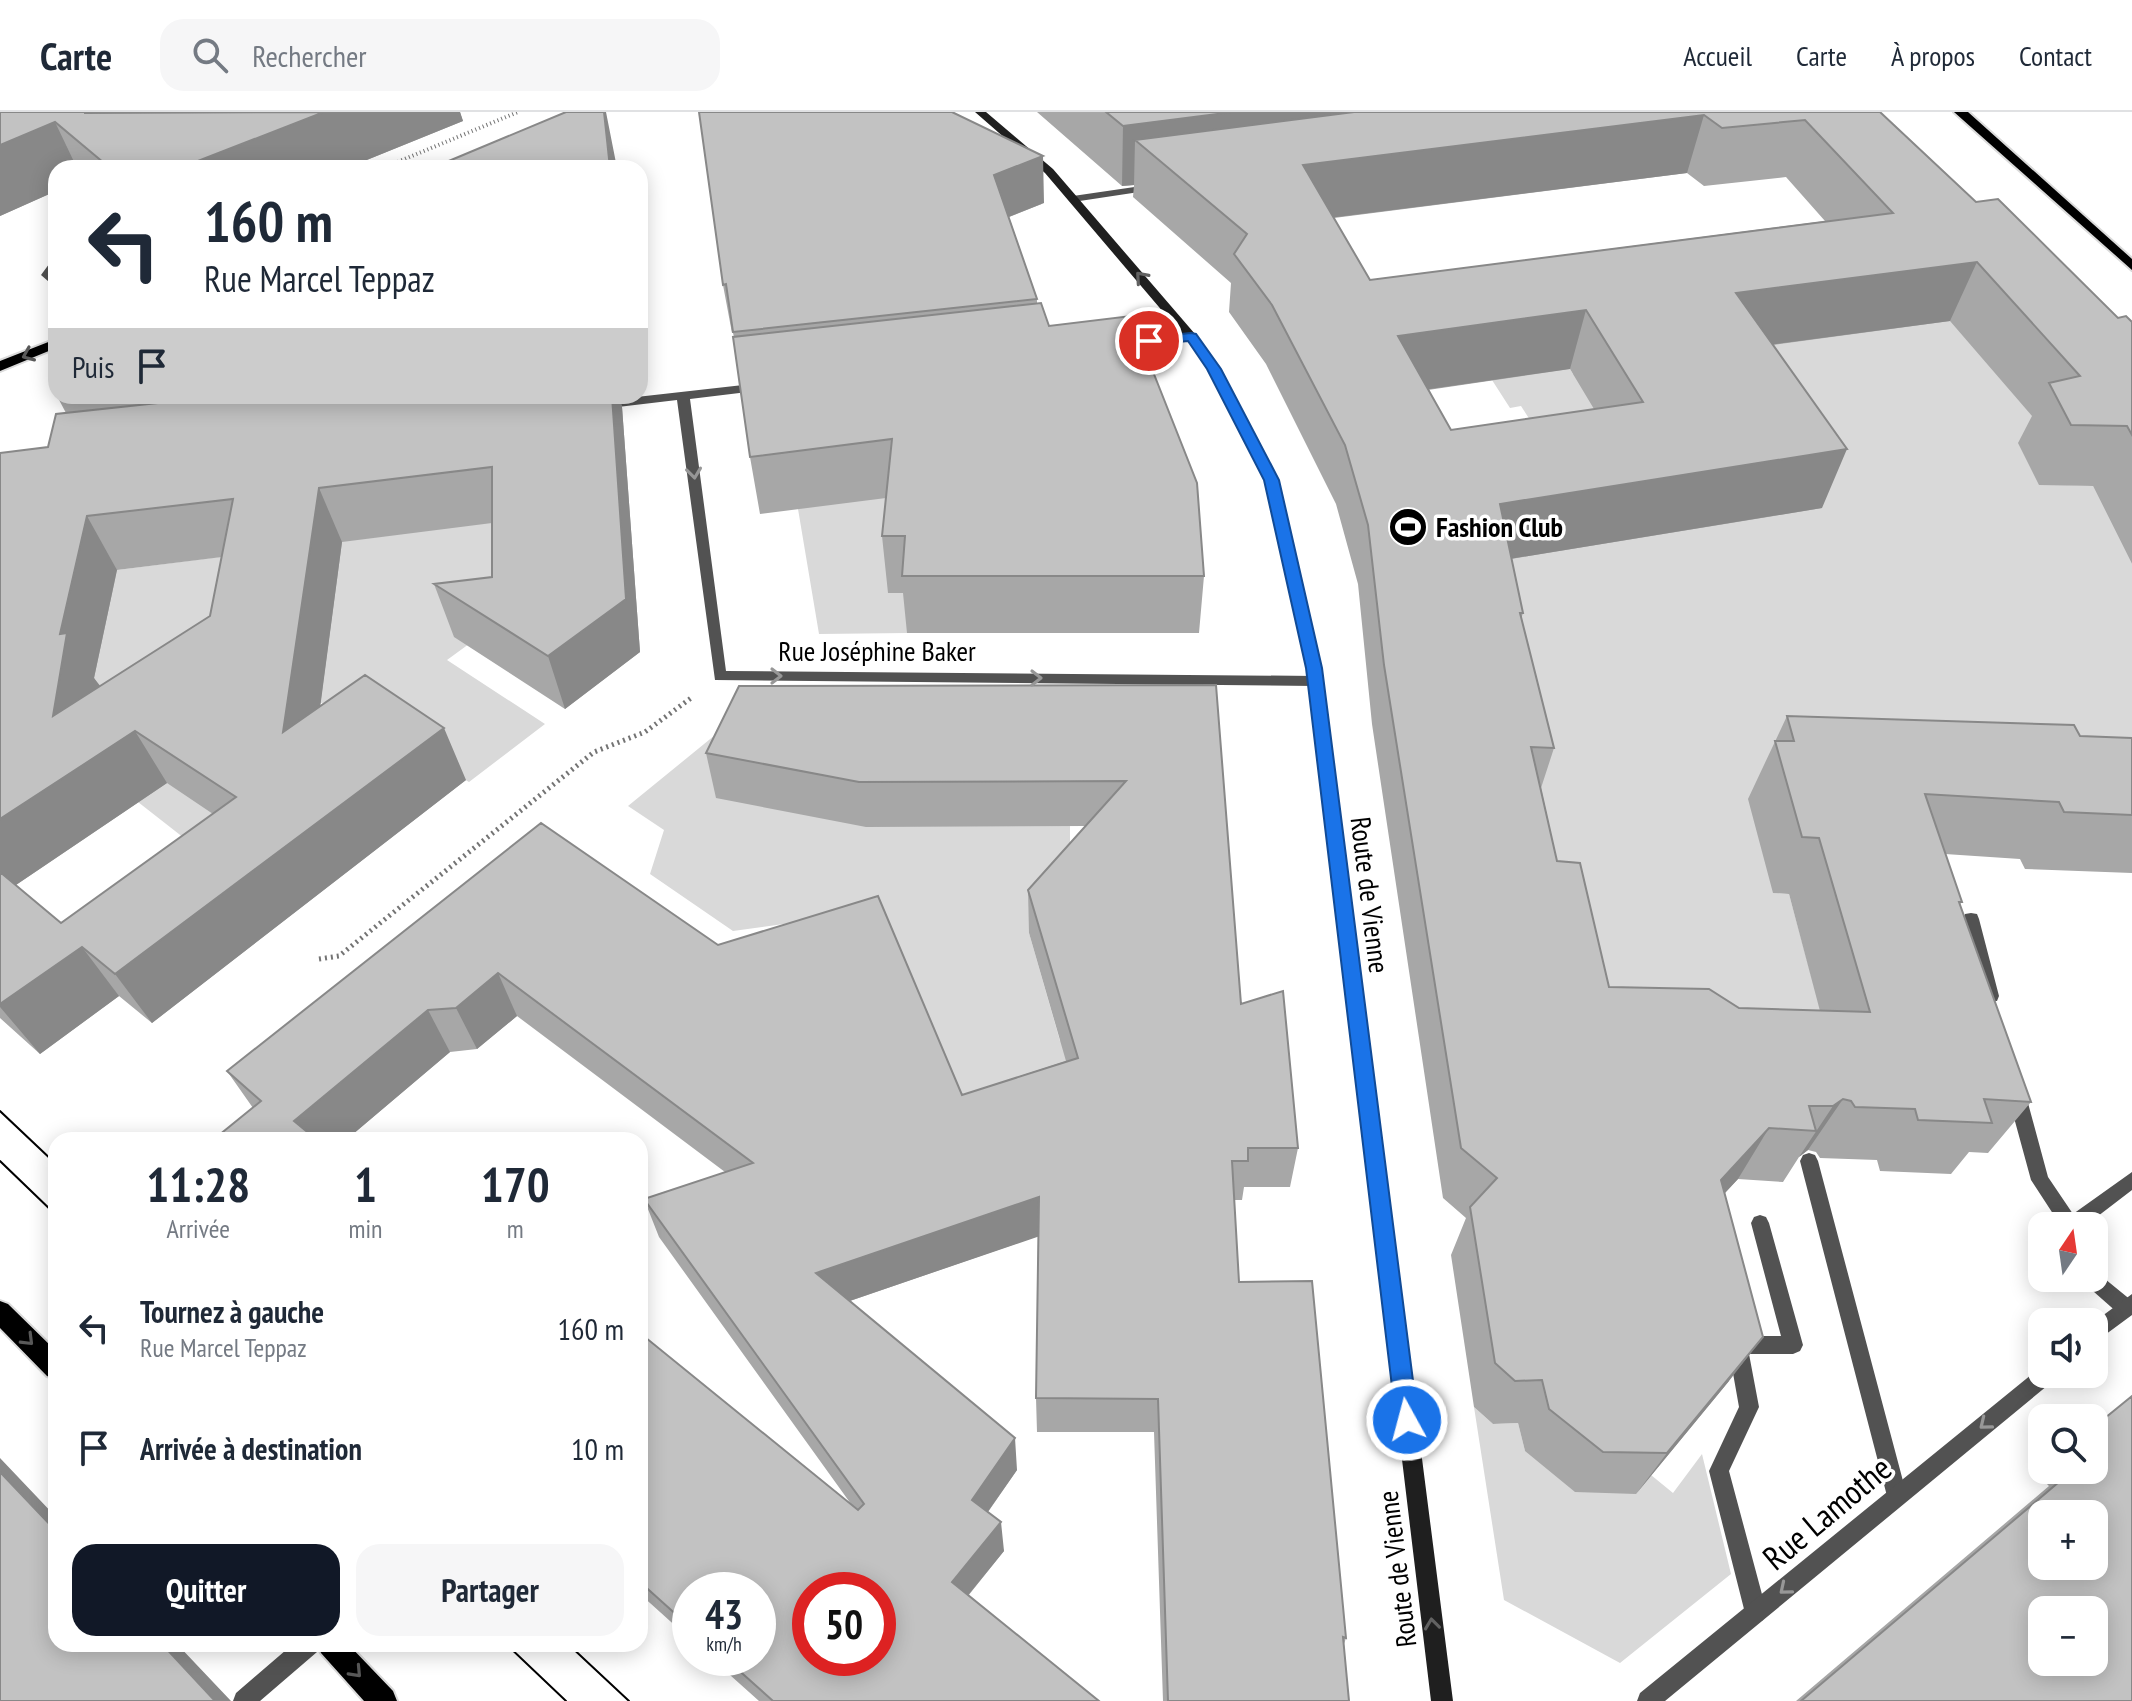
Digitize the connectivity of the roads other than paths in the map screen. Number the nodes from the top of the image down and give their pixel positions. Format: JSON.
{"nodes":[{"id":1,"x":980,"y":112,"type":"edge"},
{"id":2,"x":1960,"y":112,"type":"edge"},
{"id":3,"x":997,"y":145,"type":"edge"},
{"id":4,"x":1049,"y":171,"type":"junction"},
{"id":5,"x":1173,"y":185,"type":"edge"},
{"id":6,"x":1073,"y":199,"type":"junction"},
{"id":7,"x":2132,"y":266,"type":"edge"},
{"id":8,"x":1191,"y":337,"type":"junction"},
{"id":9,"x":48,"y":346,"type":"edge"},
{"id":10,"x":1102,"y":347,"type":"edge"},
{"id":11,"x":0,"y":366,"type":"edge"},
{"id":12,"x":776,"y":385,"type":"edge"},
{"id":13,"x":683,"y":396,"type":"junction"},
{"id":14,"x":648,"y":400,"type":"edge"},
{"id":15,"x":612,"y":404,"type":"edge"},
{"id":16,"x":585,"y":407,"type":"edge"},
{"id":17,"x":1315,"y":681,"type":"junction"},
{"id":18,"x":1971,"y":919,"type":"dead end"},
{"id":19,"x":1995,"y":1011,"type":"edge"},
{"id":20,"x":2011,"y":1072,"type":"edge"},
{"id":21,"x":1809,"y":1161,"type":"edge"},
{"id":22,"x":2132,"y":1180,"type":"edge"},
{"id":23,"x":2062,"y":1212,"type":"edge"},
{"id":24,"x":2090,"y":1212,"type":"edge"},
{"id":25,"x":1760,"y":1223,"type":"dead end"},
{"id":26,"x":2108,"y":1290,"type":"edge"},
{"id":27,"x":2129,"y":1306,"type":"edge"},
{"id":28,"x":0,"y":1312,"type":"edge"},
{"id":29,"x":2108,"y":1323,"type":"edge"},
{"id":30,"x":48,"y":1360,"type":"edge"},
{"id":31,"x":2029,"y":1388,"type":"edge"},
{"id":32,"x":1897,"y":1496,"type":"junction"},
{"id":33,"x":1756,"y":1613,"type":"junction"},
{"id":34,"x":300,"y":1652,"type":"edge"},
{"id":35,"x":337,"y":1652,"type":"edge"},
{"id":36,"x":244,"y":1701,"type":"edge"},
{"id":37,"x":383,"y":1701,"type":"edge"},
{"id":38,"x":1442,"y":1701,"type":"edge"},
{"id":39,"x":1648,"y":1701,"type":"edge"}],
"edges":[{"from":1,"to":4,"type":"main road","name":"Route de Vienne"},
{"from":2,"to":7,"type":"main road"},
{"from":3,"to":4,"type":"main road","name":"Route de Vienne"},
{"from":4,"to":6,"type":"main road","name":"Route de Vienne"},
{"from":5,"to":6,"type":"street"},
{"from":8,"to":6,"type":"main road","name":"Route de Vienne","one_way":true},
{"from":8,"to":10,"type":"street"},
{"from":8,"to":17,"type":"main road","name":"Route de Vienne"},
{"from":9,"to":11,"type":"main road","one_way":true},
{"from":12,"to":13,"type":"street"},
{"from":13,"to":14,"type":"street"},
{"from":13,"to":17,"type":"street","name":"Rue Joséphine Baker","one_way":true},
{"from":15,"to":16,"type":"street"},
{"from":38,"to":17,"type":"main road","name":"Route de Vienne","one_way":true},
{"from":18,"to":19,"type":"street"},
{"from":20,"to":23,"type":"street"},
{"from":21,"to":32,"type":"street"},
{"from":22,"to":24,"type":"street"},
{"from":25,"to":33,"type":"street"},
{"from":26,"to":27,"type":"street"},
{"from":27,"to":29,"type":"street"},
{"from":28,"to":30,"type":"main road","one_way":true},
{"from":31,"to":32,"type":"street","name":"Rue Lamothe","one_way":true},
{"from":32,"to":33,"type":"street","name":"Rue Lamothe","one_way":true},
{"from":33,"to":39,"type":"street","name":"Rue Lamothe"},
{"from":34,"to":36,"type":"street"},
{"from":35,"to":37,"type":"main road","one_way":true}]}
